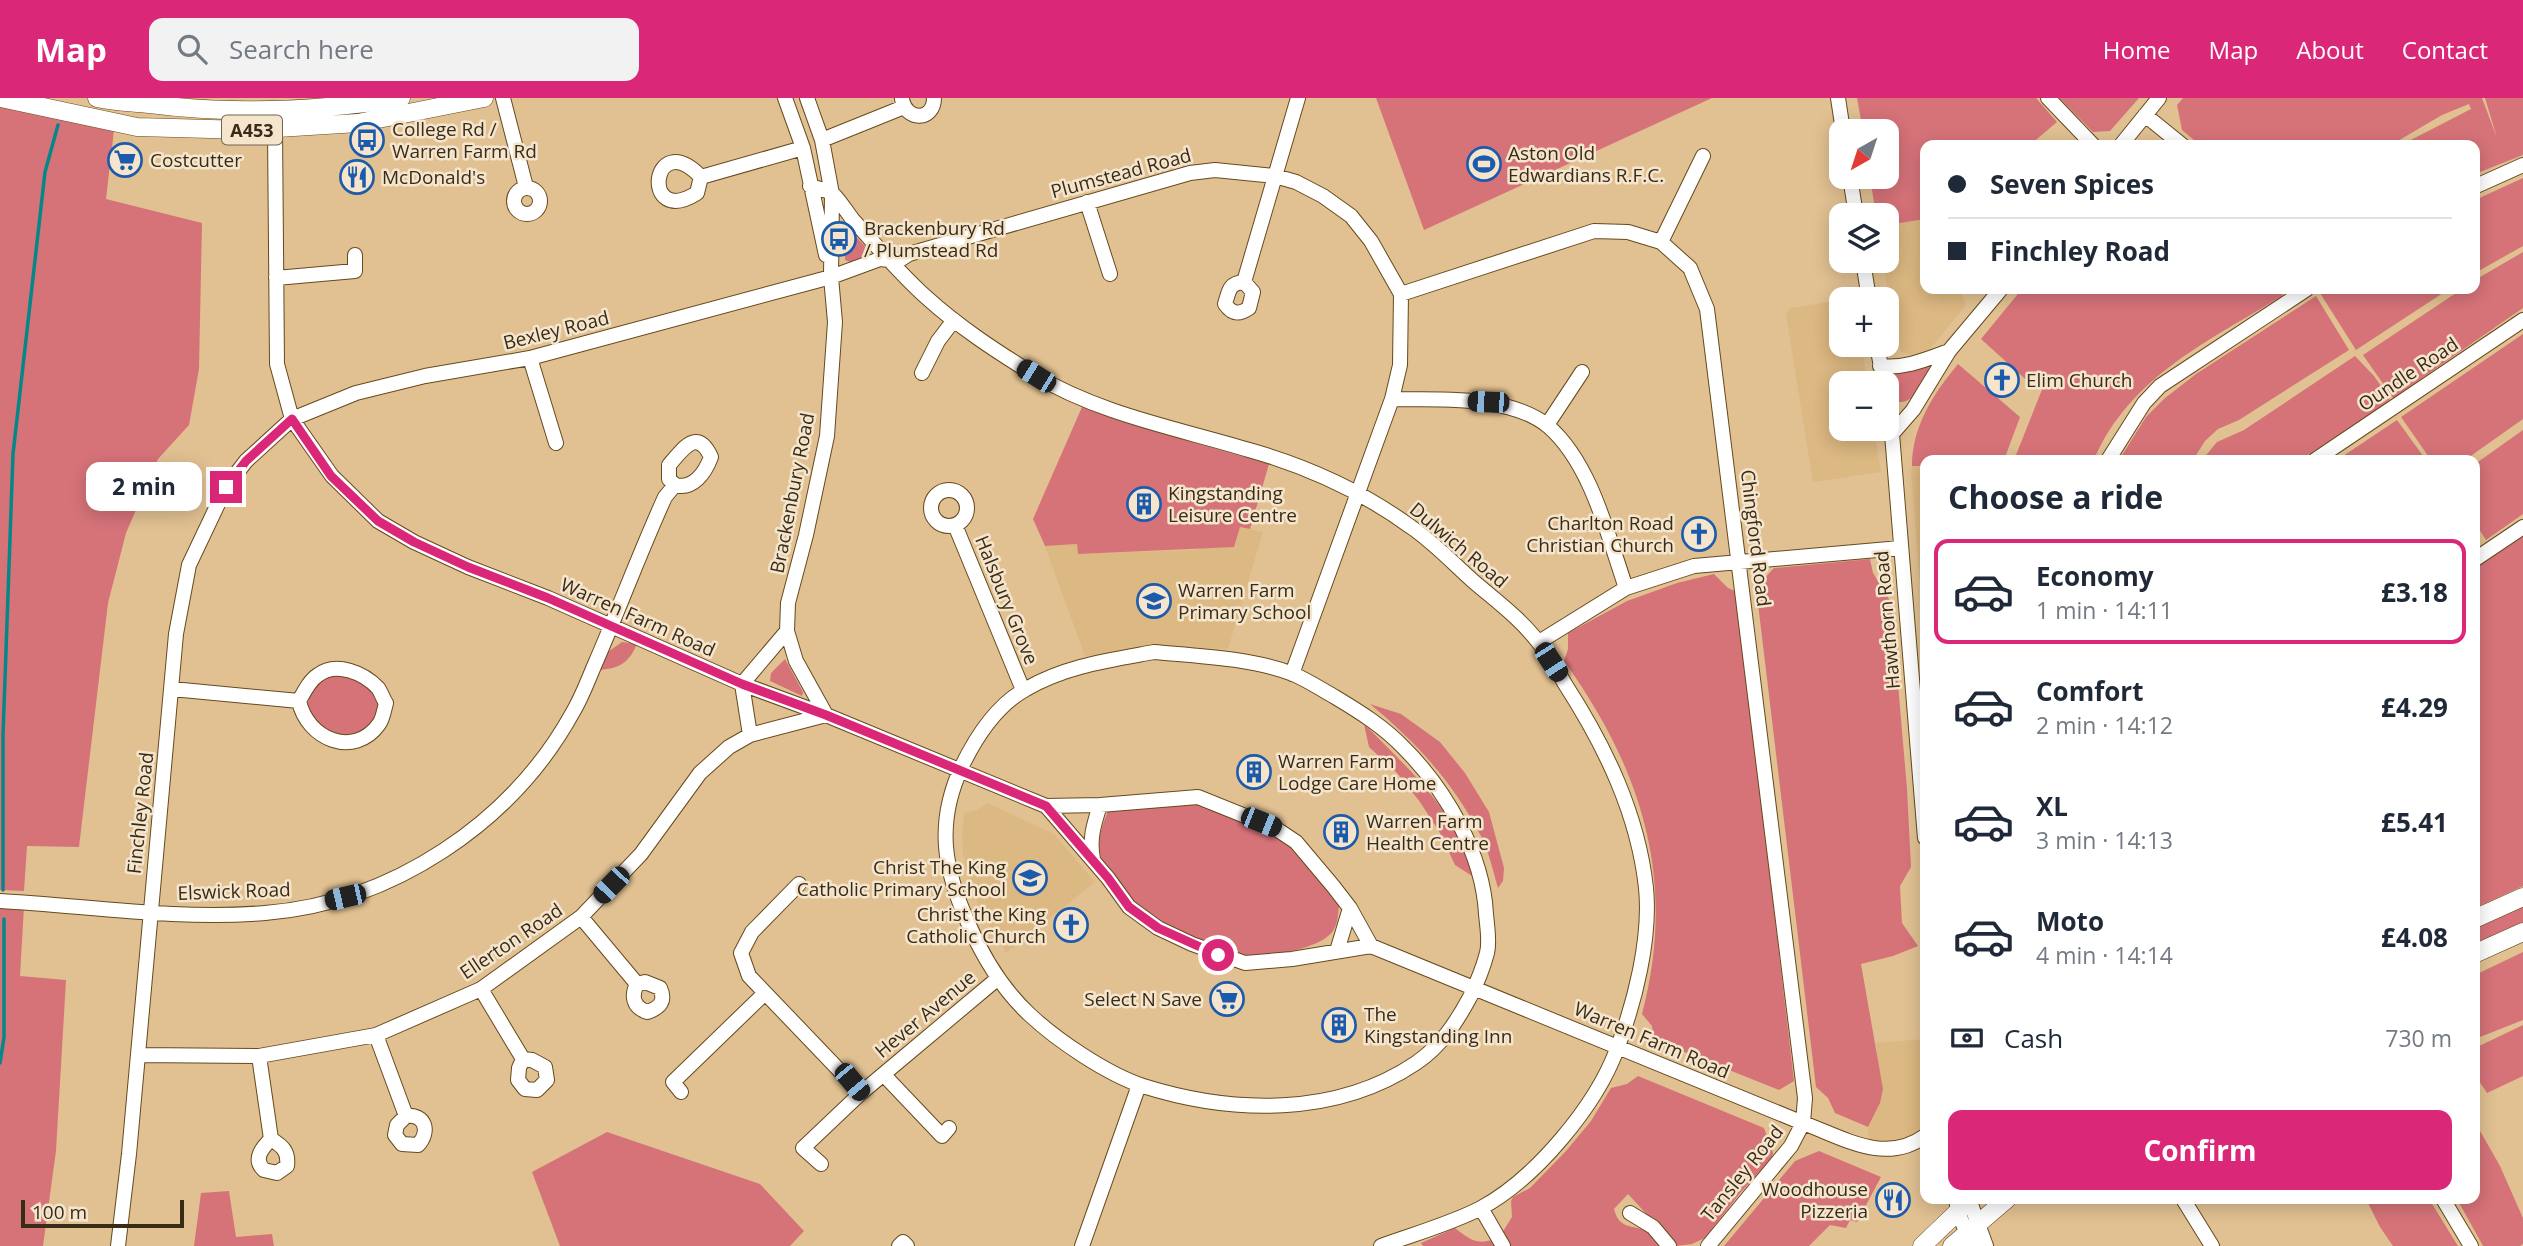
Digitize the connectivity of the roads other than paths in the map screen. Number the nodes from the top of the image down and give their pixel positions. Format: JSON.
{"nodes":[{"id":1,"x":1,"y":98,"type":"edge"},
{"id":2,"x":97,"y":98,"type":"edge"},
{"id":3,"x":401,"y":98,"type":"edge"},
{"id":4,"x":484,"y":98,"type":"edge"},
{"id":5,"x":503,"y":98,"type":"edge"},
{"id":6,"x":785,"y":98,"type":"edge"},
{"id":7,"x":807,"y":98,"type":"edge"},
{"id":8,"x":934,"y":98,"type":"edge"},
{"id":9,"x":1298,"y":98,"type":"edge"},
{"id":10,"x":1838,"y":98,"type":"edge"},
{"id":11,"x":2048,"y":98,"type":"edge"},
{"id":12,"x":2159,"y":98,"type":"edge"},
{"id":13,"x":347,"y":102,"type":"edge"},
{"id":14,"x":185,"y":103,"type":"edge"},
{"id":15,"x":903,"y":103,"type":"edge"},
{"id":16,"x":278,"y":110,"type":"junction"},
{"id":17,"x":2144,"y":115,"type":"junction"},
{"id":18,"x":1841,"y":119,"type":"edge"},
{"id":19,"x":275,"y":129,"type":"junction"},
{"id":20,"x":822,"y":139,"type":"junction"},
{"id":21,"x":2088,"y":140,"type":"edge"},
{"id":22,"x":2125,"y":140,"type":"edge"},
{"id":23,"x":2176,"y":140,"type":"edge"},
{"id":24,"x":803,"y":148,"type":"junction"},
{"id":25,"x":1703,"y":156,"type":"dead end"},
{"id":26,"x":2523,"y":165,"type":"edge"},
{"id":27,"x":1275,"y":176,"type":"junction"},
{"id":28,"x":701,"y":177,"type":"dead end"},
{"id":29,"x":2480,"y":184,"type":"edge"},
{"id":30,"x":810,"y":186,"type":"junction"},
{"id":31,"x":526,"y":187,"type":"dead end"},
{"id":32,"x":832,"y":194,"type":"junction"},
{"id":33,"x":1087,"y":202,"type":"junction"},
{"id":34,"x":1661,"y":242,"type":"junction"},
{"id":35,"x":355,"y":255,"type":"dead end"},
{"id":36,"x":890,"y":261,"type":"junction"},
{"id":37,"x":1110,"y":274,"type":"dead end"},
{"id":38,"x":831,"y":277,"type":"junction"},
{"id":39,"x":276,"y":278,"type":"junction"},
{"id":40,"x":1244,"y":282,"type":"dead end"},
{"id":41,"x":1401,"y":294,"type":"junction"},
{"id":42,"x":1997,"y":294,"type":"edge"},
{"id":43,"x":2298,"y":294,"type":"edge"},
{"id":44,"x":954,"y":320,"type":"junction"},
{"id":45,"x":2523,"y":320,"type":"edge"},
{"id":46,"x":1949,"y":351,"type":"junction"},
{"id":47,"x":1879,"y":357,"type":"edge"},
{"id":48,"x":530,"y":358,"type":"junction"},
{"id":49,"x":1880,"y":366,"type":"junction"},
{"id":50,"x":1881,"y":371,"type":"edge"},
{"id":51,"x":1582,"y":372,"type":"dead end"},
{"id":52,"x":922,"y":373,"type":"dead end"},
{"id":53,"x":1392,"y":399,"type":"junction"},
{"id":54,"x":1899,"y":406,"type":"edge"},
{"id":55,"x":1913,"y":410,"type":"junction"},
{"id":56,"x":292,"y":419,"type":"junction"},
{"id":57,"x":1547,"y":425,"type":"junction"},
{"id":58,"x":1899,"y":426,"type":"edge"},
{"id":59,"x":1892,"y":441,"type":"edge"},
{"id":60,"x":556,"y":443,"type":"dead end"},
{"id":61,"x":2111,"y":455,"type":"edge"},
{"id":62,"x":2322,"y":455,"type":"edge"},
{"id":63,"x":675,"y":485,"type":"dead end"},
{"id":64,"x":1358,"y":495,"type":"junction"},
{"id":65,"x":955,"y":525,"type":"dead end"},
{"id":66,"x":2523,"y":527,"type":"edge"},
{"id":67,"x":1900,"y":548,"type":"junction"},
{"id":68,"x":2480,"y":556,"type":"edge"},
{"id":69,"x":1740,"y":562,"type":"junction"},
{"id":70,"x":1626,"y":588,"type":"junction"},
{"id":71,"x":611,"y":626,"type":"junction"},
{"id":72,"x":787,"y":631,"type":"junction"},
{"id":73,"x":1539,"y":642,"type":"junction"},
{"id":74,"x":1292,"y":674,"type":"junction"},
{"id":75,"x":742,"y":684,"type":"junction"},
{"id":76,"x":172,"y":689,"type":"junction"},
{"id":77,"x":1023,"y":690,"type":"junction"},
{"id":78,"x":299,"y":701,"type":"junction"},
{"id":79,"x":826,"y":715,"type":"junction"},
{"id":80,"x":750,"y":734,"type":"junction"},
{"id":81,"x":960,"y":771,"type":"junction"},
{"id":82,"x":1920,"y":780,"type":"edge"},
{"id":83,"x":1100,"y":805,"type":"junction"},
{"id":84,"x":1046,"y":806,"type":"junction"},
{"id":85,"x":1093,"y":860,"type":"junction"},
{"id":86,"x":799,"y":884,"type":"dead end"},
{"id":87,"x":2523,"y":897,"type":"edge"},
{"id":88,"x":0,"y":901,"type":"edge"},
{"id":89,"x":1350,"y":908,"type":"junction"},
{"id":90,"x":149,"y":912,"type":"junction"},
{"id":91,"x":2480,"y":916,"type":"edge"},
{"id":92,"x":581,"y":917,"type":"junction"},
{"id":93,"x":2523,"y":932,"type":"edge"},
{"id":94,"x":1371,"y":946,"type":"junction"},
{"id":95,"x":1337,"y":951,"type":"junction"},
{"id":96,"x":2480,"y":951,"type":"edge"},
{"id":97,"x":998,"y":979,"type":"junction"},
{"id":98,"x":636,"y":984,"type":"dead end"},
{"id":99,"x":1474,"y":988,"type":"junction"},
{"id":100,"x":481,"y":989,"type":"junction"},
{"id":101,"x":765,"y":993,"type":"junction"},
{"id":102,"x":376,"y":1035,"type":"junction"},
{"id":103,"x":1618,"y":1047,"type":"junction"},
{"id":104,"x":138,"y":1055,"type":"junction"},
{"id":105,"x":259,"y":1056,"type":"junction"},
{"id":106,"x":523,"y":1059,"type":"dead end"},
{"id":107,"x":884,"y":1074,"type":"junction"},
{"id":108,"x":1139,"y":1085,"type":"junction"},
{"id":109,"x":681,"y":1092,"type":"dead end"},
{"id":110,"x":861,"y":1093,"type":"junction"},
{"id":111,"x":406,"y":1116,"type":"dead end"},
{"id":112,"x":1803,"y":1123,"type":"junction"},
{"id":113,"x":949,"y":1128,"type":"dead end"},
{"id":114,"x":271,"y":1139,"type":"dead end"},
{"id":115,"x":1920,"y":1140,"type":"edge"},
{"id":116,"x":821,"y":1164,"type":"dead end"},
{"id":117,"x":1963,"y":1204,"type":"edge"},
{"id":118,"x":1965,"y":1204,"type":"edge"},
{"id":119,"x":2002,"y":1204,"type":"edge"},
{"id":120,"x":2186,"y":1204,"type":"edge"},
{"id":121,"x":2446,"y":1204,"type":"edge"},
{"id":122,"x":1481,"y":1208,"type":"junction"},
{"id":123,"x":1630,"y":1213,"type":"dead end"},
{"id":124,"x":1972,"y":1234,"type":"edge"},
{"id":125,"x":118,"y":1246,"type":"edge"},
{"id":126,"x":899,"y":1246,"type":"edge"},
{"id":127,"x":907,"y":1246,"type":"edge"},
{"id":128,"x":1082,"y":1246,"type":"edge"},
{"id":129,"x":1381,"y":1246,"type":"edge"},
{"id":130,"x":1503,"y":1246,"type":"edge"},
{"id":131,"x":1669,"y":1246,"type":"edge"},
{"id":132,"x":1708,"y":1246,"type":"edge"},
{"id":133,"x":1922,"y":1246,"type":"edge"},
{"id":134,"x":1952,"y":1246,"type":"edge"},
{"id":135,"x":1986,"y":1246,"type":"edge"},
{"id":136,"x":2212,"y":1246,"type":"edge"},
{"id":137,"x":2471,"y":1246,"type":"edge"}],
"edges":[{"from":1,"to":19,"type":"main road","number":"A453"},
{"from":2,"to":14,"type":"main road","number":"A453"},
{"from":3,"to":13,"type":"main road","number":"A453"},
{"from":4,"to":19,"type":"main road","number":"A453"},
{"from":5,"to":31,"type":"street"},
{"from":6,"to":24,"type":"street","name":"Brackenbury Road"},
{"from":7,"to":20,"type":"street","name":"Brackenbury Road"},
{"from":8,"to":15,"type":"street"},
{"from":9,"to":27,"type":"street"},
{"from":10,"to":18,"type":"street"},
{"from":11,"to":21,"type":"street"},
{"from":12,"to":17,"type":"street"},
{"from":13,"to":16,"type":"main road","number":"A453"},
{"from":14,"to":16,"type":"main road","number":"A453"},
{"from":15,"to":20,"type":"street"},
{"from":16,"to":19,"type":"main road"},
{"from":17,"to":22,"type":"street"},
{"from":17,"to":23,"type":"street"},
{"from":19,"to":39,"type":"street","name":"Warren Farm Road"},
{"from":20,"to":32,"type":"street","name":"Brackenbury Road"},
{"from":24,"to":28,"type":"street"},
{"from":24,"to":30,"type":"street","name":"Brackenbury Road"},
{"from":25,"to":34,"type":"street"},
{"from":26,"to":29,"type":"street"},
{"from":27,"to":33,"type":"street","name":"Plumstead Road"},
{"from":27,"to":40,"type":"street"},
{"from":27,"to":41,"type":"street","name":"Plumstead Road"},
{"from":30,"to":32,"type":"street"},
{"from":30,"to":38,"type":"street","name":"Brackenbury Road"},
{"from":32,"to":36,"type":"street"},
{"from":32,"to":38,"type":"street","name":"Brackenbury Road"},
{"from":33,"to":36,"type":"street","name":"Plumstead Road"},
{"from":33,"to":37,"type":"street"},
{"from":34,"to":41,"type":"street","name":"Chingford Road"},
{"from":34,"to":69,"type":"street","name":"Chingford Road"},
{"from":35,"to":39,"type":"street"},
{"from":36,"to":38,"type":"street","name":"Plumstead Road"},
{"from":36,"to":44,"type":"street","name":"Dulwich Road"},
{"from":38,"to":48,"type":"street","name":"Bexley Road"},
{"from":38,"to":72,"type":"street","name":"Brackenbury Road"},
{"from":39,"to":56,"type":"street","name":"Warren Farm Road"},
{"from":41,"to":53,"type":"street"},
{"from":42,"to":46,"type":"street"},
{"from":43,"to":61,"type":"street"},
{"from":44,"to":52,"type":"street"},
{"from":44,"to":64,"type":"street","name":"Dulwich Road"},
{"from":45,"to":62,"type":"street","name":"Oundle Road"},
{"from":46,"to":49,"type":"street"},
{"from":46,"to":55,"type":"street"},
{"from":47,"to":49,"type":"street"},
{"from":48,"to":56,"type":"street","name":"Bexley Road"},
{"from":48,"to":60,"type":"street"},
{"from":49,"to":50,"type":"street"},
{"from":51,"to":57,"type":"street"},
{"from":53,"to":57,"type":"street"},
{"from":53,"to":64,"type":"street"},
{"from":54,"to":55,"type":"street"},
{"from":55,"to":58,"type":"street"},
{"from":56,"to":71,"type":"street","name":"Warren Farm Road"},
{"from":56,"to":76,"type":"street","name":"Finchley Road"},
{"from":57,"to":70,"type":"street"},
{"from":59,"to":67,"type":"street","name":"Hawthorn Road"},
{"from":63,"to":71,"type":"street","name":"Elswick Road"},
{"from":64,"to":73,"type":"street","name":"Dulwich Road"},
{"from":64,"to":74,"type":"street"},
{"from":65,"to":77,"type":"street","name":"Halsbury Grove"},
{"from":66,"to":68,"type":"street"},
{"from":67,"to":69,"type":"street"},
{"from":67,"to":82,"type":"street","name":"Hawthorn Road"},
{"from":69,"to":70,"type":"street"},
{"from":69,"to":112,"type":"street","name":"Chingford Road"},
{"from":70,"to":73,"type":"street"},
{"from":71,"to":75,"type":"street","name":"Warren Farm Road"},
{"from":71,"to":90,"type":"street","name":"Elswick Road"},
{"from":72,"to":75,"type":"street"},
{"from":72,"to":79,"type":"street","name":"Brackenbury Road"},
{"from":73,"to":103,"type":"street","name":"Dulwich Road"},
{"from":74,"to":77,"type":"street"},
{"from":74,"to":99,"type":"street"},
{"from":75,"to":79,"type":"street","name":"Warren Farm Road"},
{"from":75,"to":80,"type":"street"},
{"from":76,"to":78,"type":"street"},
{"from":76,"to":90,"type":"street","name":"Finchley Road"},
{"from":77,"to":81,"type":"street"},
{"from":78,"to":78,"type":"street"},
{"from":79,"to":80,"type":"street","name":"Ellerton Road"},
{"from":79,"to":81,"type":"street","name":"Warren Farm Road"},
{"from":80,"to":92,"type":"street","name":"Ellerton Road"},
{"from":81,"to":84,"type":"street","name":"Warren Farm Road"},
{"from":81,"to":97,"type":"street"},
{"from":83,"to":84,"type":"street","name":"Warren Farm Road"},
{"from":83,"to":85,"type":"street"},
{"from":83,"to":89,"type":"street","name":"Warren Farm Road"},
{"from":84,"to":85,"type":"street","name":"Warren Farm Road"},
{"from":85,"to":95,"type":"street","name":"Warren Farm Road"},
{"from":86,"to":101,"type":"street"},
{"from":87,"to":91,"type":"main road"},
{"from":88,"to":90,"type":"street","name":"Elswick Road"},
{"from":89,"to":94,"type":"street","name":"Warren Farm Road"},
{"from":89,"to":95,"type":"street"},
{"from":90,"to":104,"type":"street","name":"Finchley Road"},
{"from":92,"to":98,"type":"street"},
{"from":92,"to":100,"type":"street","name":"Ellerton Road"},
{"from":93,"to":96,"type":"main road"},
{"from":94,"to":95,"type":"street","name":"Warren Farm Road"},
{"from":94,"to":99,"type":"street","name":"Warren Farm Road"},
{"from":97,"to":107,"type":"street","name":"Hever Avenue"},
{"from":97,"to":108,"type":"street"},
{"from":99,"to":103,"type":"street","name":"Warren Farm Road"},
{"from":99,"to":108,"type":"street"},
{"from":100,"to":102,"type":"street","name":"Ellerton Road"},
{"from":100,"to":106,"type":"street"},
{"from":101,"to":109,"type":"street"},
{"from":101,"to":110,"type":"street"},
{"from":102,"to":105,"type":"street","name":"Ellerton Road"},
{"from":102,"to":111,"type":"street"},
{"from":103,"to":112,"type":"street","name":"Warren Farm Road"},
{"from":103,"to":122,"type":"street","name":"Dulwich Road"},
{"from":104,"to":105,"type":"street","name":"Ellerton Road"},
{"from":104,"to":125,"type":"street","name":"Finchley Road"},
{"from":105,"to":114,"type":"street"},
{"from":107,"to":110,"type":"street","name":"Hever Avenue"},
{"from":107,"to":113,"type":"street"},
{"from":108,"to":128,"type":"street"},
{"from":110,"to":116,"type":"street","name":"Hever Avenue"},
{"from":112,"to":115,"type":"street","name":"Warren Farm Road"},
{"from":112,"to":132,"type":"street","name":"Tansley Road"},
{"from":117,"to":133,"type":"main road"},
{"from":118,"to":124,"type":"street"},
{"from":119,"to":124,"type":"main road"},
{"from":120,"to":136,"type":"street"},
{"from":121,"to":137,"type":"street"},
{"from":122,"to":129,"type":"street","name":"Dulwich Road"},
{"from":122,"to":130,"type":"street"},
{"from":123,"to":131,"type":"street"},
{"from":124,"to":134,"type":"main road"},
{"from":124,"to":135,"type":"street"},
{"from":126,"to":127,"type":"street"}]}
